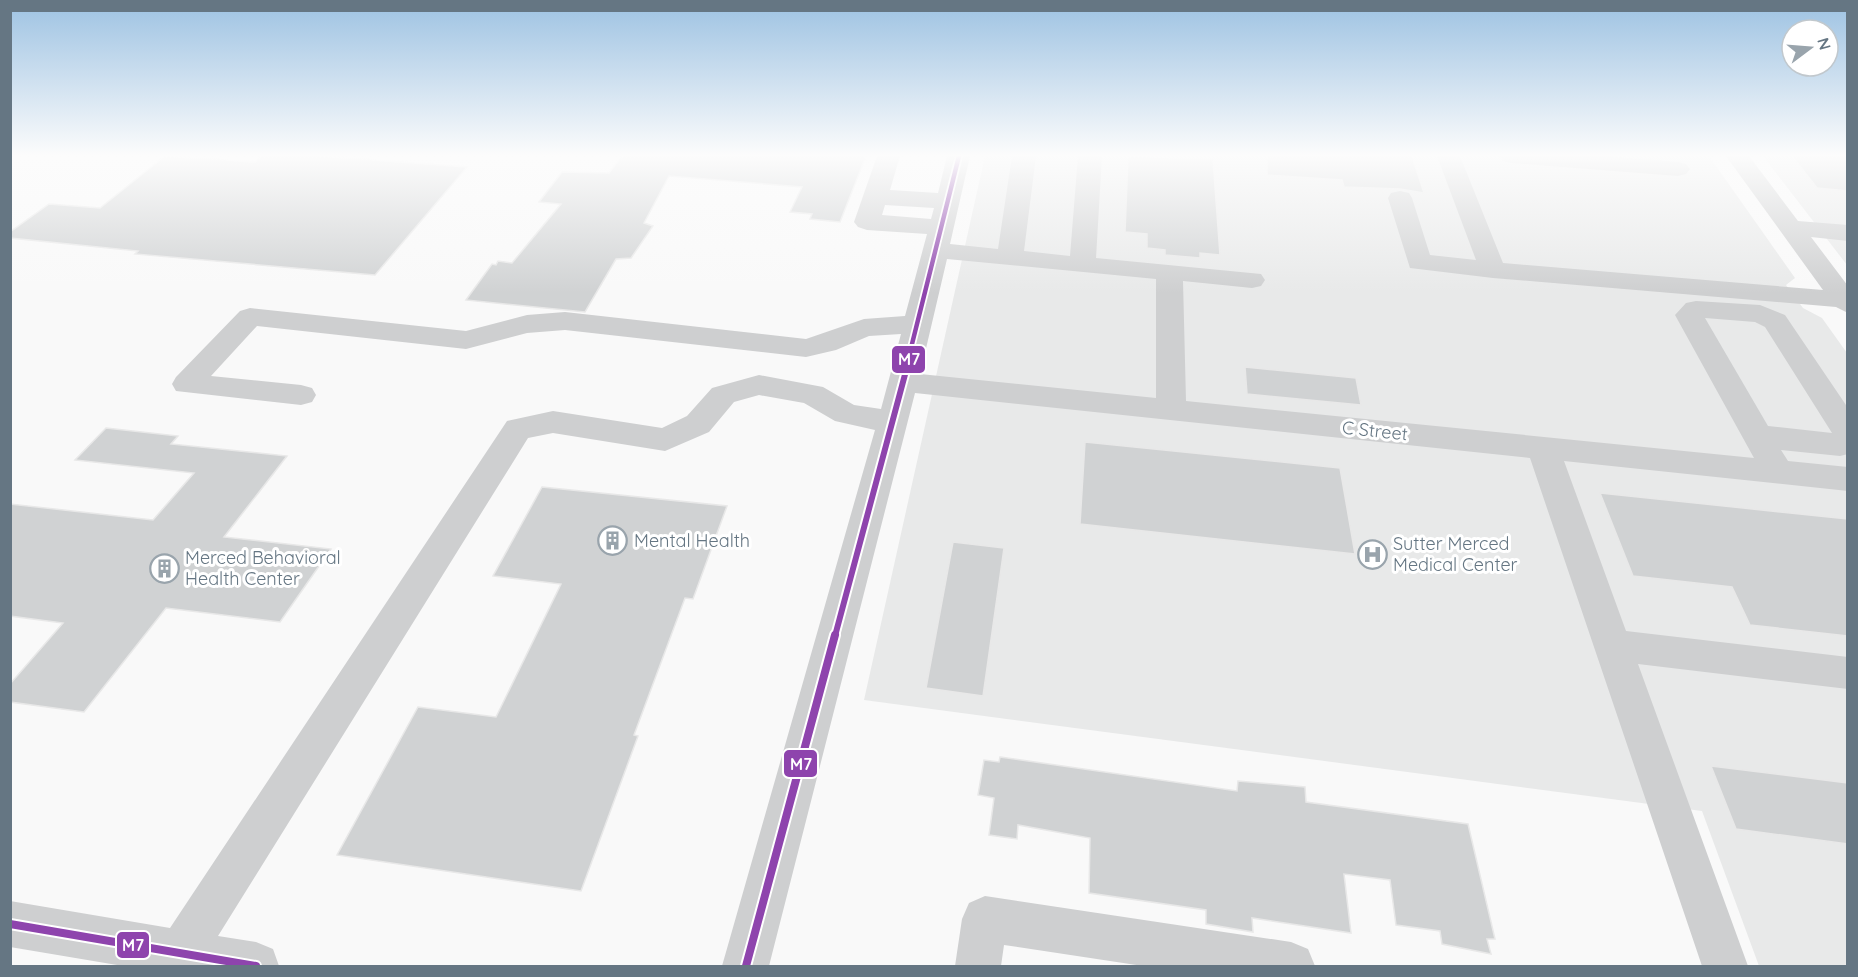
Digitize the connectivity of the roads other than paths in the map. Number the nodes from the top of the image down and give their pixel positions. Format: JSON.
{"nodes":[{"id":1,"x":874,"y":202,"type":"edge"},
{"id":2,"x":948,"y":202,"type":"edge"},
{"id":3,"x":1018,"y":202,"type":"edge"},
{"id":4,"x":1087,"y":202,"type":"edge"},
{"id":5,"x":1401,"y":202,"type":"edge"},
{"id":6,"x":1466,"y":202,"type":"edge"},
{"id":7,"x":1772,"y":202,"type":"edge"},
{"id":8,"x":942,"y":226,"type":"junction"},
{"id":9,"x":1792,"y":228,"type":"junction"},
{"id":10,"x":1848,"y":233,"type":"edge"},
{"id":11,"x":1010,"y":259,"type":"junction"},
{"id":12,"x":1082,"y":265,"type":"junction"},
{"id":13,"x":1493,"y":270,"type":"junction"},
{"id":14,"x":1169,"y":272,"type":"junction"},
{"id":15,"x":1252,"y":280,"type":"dead end"},
{"id":16,"x":1846,"y":302,"type":"edge"},
{"id":17,"x":917,"y":324,"type":"junction"},
{"id":18,"x":902,"y":382,"type":"junction"},
{"id":19,"x":301,"y":395,"type":"dead end"},
{"id":20,"x":1171,"y":410,"type":"junction"},
{"id":21,"x":893,"y":422,"type":"junction"},
{"id":22,"x":1848,"y":433,"type":"edge"},
{"id":23,"x":1758,"y":436,"type":"junction"},
{"id":24,"x":1848,"y":443,"type":"edge"},
{"id":25,"x":1542,"y":448,"type":"junction"},
{"id":26,"x":1778,"y":472,"type":"junction"},
{"id":27,"x":1848,"y":479,"type":"edge"},
{"id":28,"x":1612,"y":645,"type":"junction"},
{"id":29,"x":1848,"y":673,"type":"edge"},
{"id":30,"x":10,"y":924,"type":"edge"},
{"id":31,"x":180,"y":954,"type":"junction"},
{"id":32,"x":256,"y":966,"type":"edge"},
{"id":33,"x":746,"y":966,"type":"edge"},
{"id":34,"x":978,"y":966,"type":"edge"},
{"id":35,"x":1292,"y":966,"type":"edge"},
{"id":36,"x":1725,"y":966,"type":"edge"}],
"edges":[{"from":1,"to":8,"type":"street"},
{"from":2,"to":8,"type":"street"},
{"from":3,"to":11,"type":"street"},
{"from":4,"to":12,"type":"street"},
{"from":5,"to":13,"type":"street"},
{"from":6,"to":13,"type":"street"},
{"from":7,"to":9,"type":"street"},
{"from":8,"to":11,"type":"street"},
{"from":8,"to":17,"type":"street"},
{"from":9,"to":10,"type":"street"},
{"from":9,"to":16,"type":"street"},
{"from":11,"to":12,"type":"street"},
{"from":12,"to":14,"type":"street"},
{"from":13,"to":16,"type":"street"},
{"from":14,"to":15,"type":"street"},
{"from":14,"to":20,"type":"street"},
{"from":17,"to":18,"type":"street"},
{"from":17,"to":19,"type":"street"},
{"from":18,"to":20,"type":"street","name":"C Street"},
{"from":18,"to":21,"type":"street"},
{"from":20,"to":25,"type":"street","name":"C Street"},
{"from":21,"to":31,"type":"street"},
{"from":21,"to":33,"type":"street"},
{"from":22,"to":23,"type":"street"},
{"from":23,"to":24,"type":"street"},
{"from":23,"to":26,"type":"street"},
{"from":25,"to":26,"type":"street","name":"C Street"},
{"from":25,"to":28,"type":"street"},
{"from":26,"to":27,"type":"street","name":"C Street"},
{"from":28,"to":29,"type":"street"},
{"from":28,"to":36,"type":"street"},
{"from":30,"to":31,"type":"street"},
{"from":31,"to":32,"type":"street"},
{"from":34,"to":35,"type":"street"}]}
